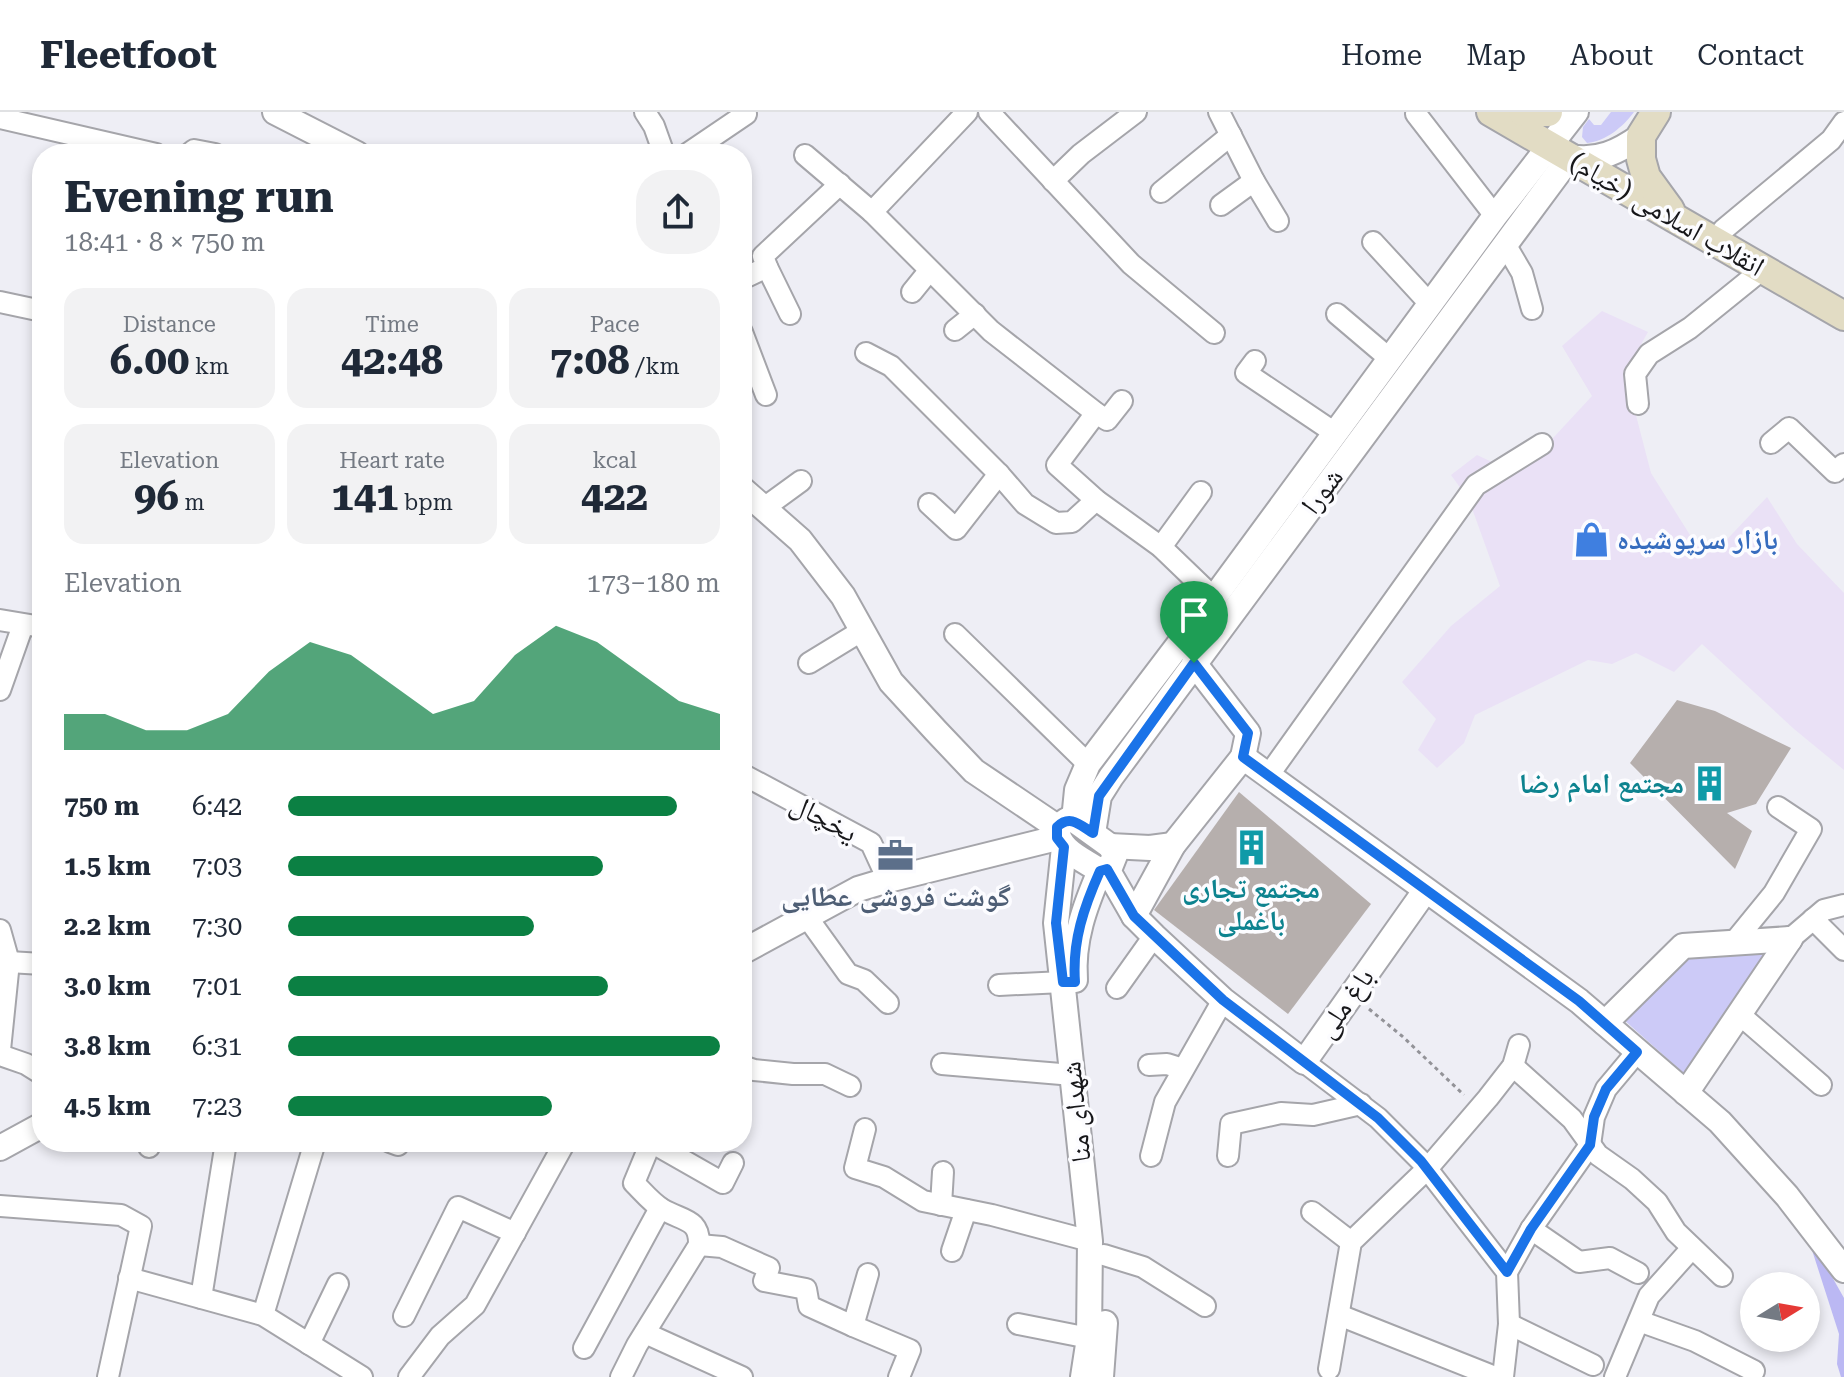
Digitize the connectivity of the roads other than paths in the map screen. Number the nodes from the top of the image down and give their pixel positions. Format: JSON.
{"nodes":[{"id":1,"x":275,"y":112,"type":"edge"},
{"id":2,"x":645,"y":112,"type":"edge"},
{"id":3,"x":967,"y":112,"type":"edge"},
{"id":4,"x":989,"y":112,"type":"edge"},
{"id":5,"x":1136,"y":112,"type":"edge"},
{"id":6,"x":1219,"y":112,"type":"edge"},
{"id":7,"x":1491,"y":112,"type":"edge"},
{"id":8,"x":1523,"y":112,"type":"edge"},
{"id":9,"x":1548,"y":112,"type":"edge"},
{"id":10,"x":1576,"y":112,"type":"edge"},
{"id":11,"x":746,"y":114,"type":"dead end"},
{"id":12,"x":1416,"y":114,"type":"edge"},
{"id":13,"x":0,"y":118,"type":"edge"},
{"id":14,"x":1844,"y":122,"type":"edge"},
{"id":15,"x":1648,"y":124,"type":"edge"},
{"id":16,"x":1231,"y":135,"type":"junction"},
{"id":17,"x":113,"y":144,"type":"edge"},
{"id":18,"x":332,"y":144,"type":"edge"},
{"id":19,"x":660,"y":144,"type":"edge"},
{"id":20,"x":702,"y":144,"type":"edge"},
{"id":21,"x":1559,"y":151,"type":"junction"},
{"id":22,"x":805,"y":155,"type":"dead end"},
{"id":23,"x":1053,"y":181,"type":"junction"},
{"id":24,"x":1254,"y":181,"type":"junction"},
{"id":25,"x":840,"y":184,"type":"junction"},
{"id":26,"x":1161,"y":192,"type":"dead end"},
{"id":27,"x":1221,"y":205,"type":"dead end"},
{"id":28,"x":872,"y":212,"type":"junction"},
{"id":29,"x":1495,"y":216,"type":"junction"},
{"id":30,"x":1676,"y":219,"type":"junction"},
{"id":31,"x":1278,"y":221,"type":"dead end"},
{"id":32,"x":1723,"y":230,"type":"dead end"},
{"id":33,"x":1373,"y":242,"type":"dead end"},
{"id":34,"x":1505,"y":244,"type":"junction"},
{"id":35,"x":767,"y":267,"type":"junction"},
{"id":36,"x":1763,"y":269,"type":"junction"},
{"id":37,"x":929,"y":271,"type":"junction"},
{"id":38,"x":752,"y":274,"type":"edge"},
{"id":39,"x":912,"y":292,"type":"dead end"},
{"id":40,"x":1430,"y":304,"type":"junction"},
{"id":41,"x":1,"y":308,"type":"edge"},
{"id":42,"x":1532,"y":309,"type":"dead end"},
{"id":43,"x":32,"y":310,"type":"edge"},
{"id":44,"x":790,"y":314,"type":"dead end"},
{"id":45,"x":975,"y":314,"type":"junction"},
{"id":46,"x":1337,"y":314,"type":"dead end"},
{"id":47,"x":1844,"y":316,"type":"edge"},
{"id":48,"x":955,"y":330,"type":"dead end"},
{"id":49,"x":1214,"y":333,"type":"dead end"},
{"id":50,"x":866,"y":353,"type":"dead end"},
{"id":51,"x":752,"y":358,"type":"edge"},
{"id":52,"x":1390,"y":359,"type":"junction"},
{"id":53,"x":1255,"y":361,"type":"dead end"},
{"id":54,"x":766,"y":395,"type":"dead end"},
{"id":55,"x":1122,"y":401,"type":"dead end"},
{"id":56,"x":1638,"y":404,"type":"dead end"},
{"id":57,"x":1096,"y":413,"type":"junction"},
{"id":58,"x":1335,"y":433,"type":"junction"},
{"id":59,"x":1771,"y":443,"type":"dead end"},
{"id":60,"x":1542,"y":444,"type":"dead end"},
{"id":61,"x":1844,"y":464,"type":"edge"},
{"id":62,"x":999,"y":474,"type":"junction"},
{"id":63,"x":801,"y":481,"type":"dead end"},
{"id":64,"x":1201,"y":492,"type":"dead end"},
{"id":65,"x":752,"y":498,"type":"edge"},
{"id":66,"x":1096,"y":500,"type":"junction"},
{"id":67,"x":929,"y":504,"type":"dead end"},
{"id":68,"x":764,"y":508,"type":"junction"},
{"id":69,"x":1161,"y":547,"type":"junction"},
{"id":70,"x":1214,"y":598,"type":"junction"},
{"id":71,"x":0,"y":620,"type":"edge"},
{"id":72,"x":32,"y":626,"type":"edge"},
{"id":73,"x":863,"y":630,"type":"junction"},
{"id":74,"x":955,"y":634,"type":"dead end"},
{"id":75,"x":809,"y":663,"type":"dead end"},
{"id":76,"x":1194,"y":663,"type":"junction"},
{"id":77,"x":0,"y":690,"type":"edge"},
{"id":78,"x":1243,"y":757,"type":"junction"},
{"id":79,"x":1088,"y":764,"type":"junction"},
{"id":80,"x":1268,"y":776,"type":"junction"},
{"id":81,"x":752,"y":779,"type":"edge"},
{"id":82,"x":1778,"y":807,"type":"dead end"},
{"id":83,"x":1083,"y":844,"type":"junction"},
{"id":84,"x":1173,"y":845,"type":"junction"},
{"id":85,"x":888,"y":880,"type":"junction"},
{"id":86,"x":1425,"y":891,"type":"junction"},
{"id":87,"x":1844,"y":905,"type":"edge"},
{"id":88,"x":1134,"y":916,"type":"junction"},
{"id":89,"x":807,"y":917,"type":"junction"},
{"id":90,"x":1813,"y":919,"type":"junction"},
{"id":91,"x":0,"y":930,"type":"edge"},
{"id":92,"x":1154,"y":936,"type":"junction"},
{"id":93,"x":1790,"y":939,"type":"junction"},
{"id":94,"x":1734,"y":942,"type":"junction"},
{"id":95,"x":752,"y":946,"type":"edge"},
{"id":96,"x":1844,"y":950,"type":"edge"},
{"id":97,"x":9,"y":962,"type":"junction"},
{"id":98,"x":32,"y":963,"type":"edge"},
{"id":99,"x":1069,"y":982,"type":"junction"},
{"id":100,"x":999,"y":985,"type":"dead end"},
{"id":101,"x":1117,"y":988,"type":"dead end"},
{"id":102,"x":1223,"y":1000,"type":"junction"},
{"id":103,"x":888,"y":1003,"type":"dead end"},
{"id":104,"x":1739,"y":1014,"type":"junction"},
{"id":105,"x":1605,"y":1023,"type":"junction"},
{"id":106,"x":1519,"y":1045,"type":"dead end"},
{"id":107,"x":0,"y":1052,"type":"edge"},
{"id":108,"x":1637,"y":1052,"type":"junction"},
{"id":109,"x":1304,"y":1062,"type":"junction"},
{"id":110,"x":942,"y":1064,"type":"dead end"},
{"id":111,"x":1149,"y":1065,"type":"dead end"},
{"id":112,"x":1513,"y":1066,"type":"junction"},
{"id":113,"x":32,"y":1068,"type":"edge"},
{"id":114,"x":752,"y":1069,"type":"edge"},
{"id":115,"x":1183,"y":1069,"type":"junction"},
{"id":116,"x":1073,"y":1075,"type":"junction"},
{"id":117,"x":1821,"y":1085,"type":"dead end"},
{"id":118,"x":850,"y":1086,"type":"dead end"},
{"id":119,"x":1686,"y":1093,"type":"junction"},
{"id":120,"x":1361,"y":1104,"type":"junction"},
{"id":121,"x":865,"y":1129,"type":"dead end"},
{"id":122,"x":32,"y":1130,"type":"edge"},
{"id":123,"x":1590,"y":1145,"type":"junction"},
{"id":124,"x":0,"y":1148,"type":"edge"},
{"id":125,"x":224,"y":1152,"type":"edge"},
{"id":126,"x":312,"y":1152,"type":"edge"},
{"id":127,"x":560,"y":1152,"type":"edge"},
{"id":128,"x":647,"y":1152,"type":"edge"},
{"id":129,"x":669,"y":1152,"type":"edge"},
{"id":130,"x":1151,"y":1156,"type":"dead end"},
{"id":131,"x":1228,"y":1156,"type":"dead end"},
{"id":132,"x":733,"y":1163,"type":"dead end"},
{"id":133,"x":1427,"y":1169,"type":"junction"},
{"id":134,"x":943,"y":1172,"type":"dead end"},
{"id":135,"x":941,"y":1205,"type":"junction"},
{"id":136,"x":0,"y":1206,"type":"edge"},
{"id":137,"x":660,"y":1208,"type":"junction"},
{"id":138,"x":966,"y":1210,"type":"junction"},
{"id":139,"x":1312,"y":1212,"type":"dead end"},
{"id":140,"x":1531,"y":1229,"type":"junction"},
{"id":141,"x":515,"y":1233,"type":"junction"},
{"id":142,"x":1351,"y":1242,"type":"junction"},
{"id":143,"x":699,"y":1245,"type":"junction"},
{"id":144,"x":1097,"y":1248,"type":"junction"},
{"id":145,"x":1692,"y":1248,"type":"junction"},
{"id":146,"x":952,"y":1251,"type":"dead end"},
{"id":147,"x":1844,"y":1270,"type":"edge"},
{"id":148,"x":1507,"y":1272,"type":"junction"},
{"id":149,"x":1638,"y":1273,"type":"dead end"},
{"id":150,"x":868,"y":1274,"type":"dead end"},
{"id":151,"x":1722,"y":1276,"type":"dead end"},
{"id":152,"x":129,"y":1278,"type":"junction"},
{"id":153,"x":338,"y":1284,"type":"dead end"},
{"id":154,"x":201,"y":1298,"type":"junction"},
{"id":155,"x":1205,"y":1306,"type":"dead end"},
{"id":156,"x":263,"y":1315,"type":"junction"},
{"id":157,"x":1339,"y":1315,"type":"junction"},
{"id":158,"x":404,"y":1316,"type":"dead end"},
{"id":159,"x":1639,"y":1321,"type":"junction"},
{"id":160,"x":1018,"y":1324,"type":"dead end"},
{"id":161,"x":1509,"y":1324,"type":"junction"},
{"id":162,"x":853,"y":1326,"type":"junction"},
{"id":163,"x":645,"y":1333,"type":"junction"},
{"id":164,"x":1089,"y":1338,"type":"junction"},
{"id":165,"x":309,"y":1344,"type":"junction"},
{"id":166,"x":584,"y":1348,"type":"dead end"},
{"id":167,"x":1593,"y":1365,"type":"dead end"},
{"id":168,"x":1329,"y":1369,"type":"dead end"},
{"id":169,"x":1754,"y":1371,"type":"dead end"},
{"id":170,"x":108,"y":1377,"type":"edge"},
{"id":171,"x":362,"y":1377,"type":"edge"},
{"id":172,"x":409,"y":1377,"type":"edge"},
{"id":173,"x":621,"y":1377,"type":"edge"},
{"id":174,"x":742,"y":1377,"type":"edge"},
{"id":175,"x":899,"y":1377,"type":"edge"},
{"id":176,"x":1083,"y":1377,"type":"edge"},
{"id":177,"x":1101,"y":1377,"type":"edge"},
{"id":178,"x":1495,"y":1377,"type":"edge"},
{"id":179,"x":1503,"y":1377,"type":"edge"},
{"id":180,"x":1615,"y":1377,"type":"edge"}],
"edges":[{"from":1,"to":18,"type":"street"},
{"from":2,"to":19,"type":"street"},
{"from":3,"to":28,"type":"street"},
{"from":4,"to":23,"type":"street"},
{"from":5,"to":23,"type":"street"},
{"from":6,"to":16,"type":"street"},
{"from":7,"to":21,"type":"main road","name":"انقلاب اسلامی (خیام)"},
{"from":8,"to":9,"type":"main road"},
{"from":10,"to":21,"type":"street"},
{"from":11,"to":20,"type":"street"},
{"from":12,"to":29,"type":"street"},
{"from":13,"to":17,"type":"street"},
{"from":14,"to":32,"type":"street"},
{"from":15,"to":21,"type":"street"},
{"from":15,"to":30,"type":"main road"},
{"from":16,"to":24,"type":"street"},
{"from":16,"to":26,"type":"street"},
{"from":21,"to":29,"type":"street","name":"شورا"},
{"from":21,"to":30,"type":"main road","name":"انقلاب اسلامی (خیام)"},
{"from":21,"to":34,"type":"street","name":"شورا"},
{"from":22,"to":25,"type":"street"},
{"from":23,"to":49,"type":"street"},
{"from":24,"to":27,"type":"street"},
{"from":24,"to":31,"type":"street"},
{"from":25,"to":28,"type":"street"},
{"from":25,"to":35,"type":"street"},
{"from":28,"to":37,"type":"street"},
{"from":29,"to":40,"type":"street","name":"شورا"},
{"from":30,"to":36,"type":"main road","name":"انقلاب اسلامی (خیام)"},
{"from":33,"to":40,"type":"street"},
{"from":34,"to":42,"type":"street"},
{"from":34,"to":76,"type":"street","name":"شورا"},
{"from":35,"to":38,"type":"street"},
{"from":35,"to":44,"type":"street"},
{"from":36,"to":47,"type":"main road","name":"انقلاب اسلامی (خیام)"},
{"from":36,"to":56,"type":"street"},
{"from":37,"to":39,"type":"street"},
{"from":37,"to":45,"type":"street"},
{"from":40,"to":52,"type":"street","name":"شورا"},
{"from":41,"to":43,"type":"street"},
{"from":45,"to":48,"type":"street"},
{"from":45,"to":57,"type":"street"},
{"from":46,"to":52,"type":"street"},
{"from":50,"to":62,"type":"street"},
{"from":51,"to":54,"type":"street"},
{"from":52,"to":58,"type":"street","name":"شورا"},
{"from":53,"to":58,"type":"street"},
{"from":55,"to":57,"type":"street"},
{"from":57,"to":66,"type":"street"},
{"from":58,"to":70,"type":"street","name":"شورا"},
{"from":59,"to":61,"type":"street"},
{"from":60,"to":80,"type":"street"},
{"from":62,"to":66,"type":"street"},
{"from":62,"to":67,"type":"street"},
{"from":63,"to":68,"type":"street"},
{"from":64,"to":69,"type":"street"},
{"from":65,"to":68,"type":"street"},
{"from":66,"to":69,"type":"street"},
{"from":68,"to":73,"type":"street"},
{"from":69,"to":70,"type":"street"},
{"from":70,"to":79,"type":"street","name":"شورا"},
{"from":71,"to":72,"type":"street"},
{"from":72,"to":77,"type":"street"},
{"from":73,"to":75,"type":"street"},
{"from":73,"to":83,"type":"street"},
{"from":74,"to":79,"type":"street"},
{"from":76,"to":78,"type":"street"},
{"from":76,"to":83,"type":"street","name":"شورا"},
{"from":78,"to":80,"type":"street"},
{"from":78,"to":84,"type":"street"},
{"from":79,"to":83,"type":"street","name":"شورا"},
{"from":80,"to":86,"type":"street"},
{"from":81,"to":85,"type":"street","name":"یخچال"},
{"from":82,"to":94,"type":"street"},
{"from":83,"to":84,"type":"street"},
{"from":83,"to":85,"type":"street"},
{"from":83,"to":88,"type":"street","name":"باغ ملی"},
{"from":83,"to":99,"type":"street","name":"شهدای منا"},
{"from":83,"to":99,"type":"street","name":"شهدای منا"},
{"from":84,"to":88,"type":"street"},
{"from":85,"to":89,"type":"street"},
{"from":86,"to":105,"type":"street"},
{"from":86,"to":109,"type":"street","name":"باغ ملی"},
{"from":87,"to":90,"type":"street"},
{"from":88,"to":92,"type":"street","name":"باغ ملی"},
{"from":89,"to":95,"type":"street"},
{"from":89,"to":103,"type":"street"},
{"from":90,"to":93,"type":"street"},
{"from":90,"to":96,"type":"street"},
{"from":91,"to":97,"type":"street"},
{"from":92,"to":101,"type":"street"},
{"from":92,"to":102,"type":"street","name":"باغ ملی"},
{"from":93,"to":94,"type":"street"},
{"from":93,"to":104,"type":"street"},
{"from":94,"to":105,"type":"street"},
{"from":97,"to":98,"type":"street"},
{"from":97,"to":107,"type":"street"},
{"from":99,"to":100,"type":"street"},
{"from":99,"to":116,"type":"street","name":"شهدای منا"},
{"from":99,"to":144,"type":"street","name":"شهدای منا"},
{"from":102,"to":109,"type":"street","name":"باغ ملی"},
{"from":102,"to":115,"type":"street"},
{"from":104,"to":117,"type":"street"},
{"from":104,"to":119,"type":"street"},
{"from":105,"to":108,"type":"street"},
{"from":106,"to":112,"type":"street"},
{"from":107,"to":113,"type":"street"},
{"from":108,"to":119,"type":"street"},
{"from":108,"to":123,"type":"street"},
{"from":109,"to":120,"type":"street"},
{"from":110,"to":116,"type":"street"},
{"from":111,"to":115,"type":"street"},
{"from":112,"to":123,"type":"street"},
{"from":112,"to":133,"type":"street"},
{"from":114,"to":118,"type":"street"},
{"from":115,"to":130,"type":"street"},
{"from":116,"to":144,"type":"street","name":"شهدای منا"},
{"from":119,"to":147,"type":"street"},
{"from":120,"to":131,"type":"street"},
{"from":120,"to":133,"type":"street"},
{"from":121,"to":135,"type":"street"},
{"from":122,"to":124,"type":"street"},
{"from":123,"to":140,"type":"street"},
{"from":123,"to":145,"type":"street"},
{"from":125,"to":154,"type":"street"},
{"from":126,"to":156,"type":"street"},
{"from":127,"to":141,"type":"street"},
{"from":128,"to":137,"type":"street"},
{"from":129,"to":132,"type":"street"},
{"from":133,"to":142,"type":"street"},
{"from":133,"to":148,"type":"street"},
{"from":134,"to":135,"type":"street"},
{"from":135,"to":138,"type":"street"},
{"from":136,"to":152,"type":"street"},
{"from":137,"to":143,"type":"street"},
{"from":137,"to":166,"type":"street"},
{"from":138,"to":144,"type":"street"},
{"from":138,"to":146,"type":"street"},
{"from":139,"to":142,"type":"street"},
{"from":140,"to":148,"type":"street"},
{"from":140,"to":149,"type":"street"},
{"from":141,"to":158,"type":"street"},
{"from":141,"to":172,"type":"street"},
{"from":142,"to":157,"type":"street"},
{"from":143,"to":162,"type":"street"},
{"from":143,"to":163,"type":"street"},
{"from":144,"to":155,"type":"street"},
{"from":144,"to":164,"type":"street","name":"شهدای منا"},
{"from":144,"to":177,"type":"street","name":"شهدای منا"},
{"from":145,"to":151,"type":"street"},
{"from":145,"to":159,"type":"street"},
{"from":148,"to":161,"type":"street"},
{"from":150,"to":162,"type":"street"},
{"from":152,"to":154,"type":"street"},
{"from":152,"to":170,"type":"street"},
{"from":153,"to":165,"type":"street"},
{"from":154,"to":156,"type":"street"},
{"from":156,"to":165,"type":"street"},
{"from":157,"to":168,"type":"street"},
{"from":157,"to":178,"type":"street"},
{"from":159,"to":169,"type":"street"},
{"from":159,"to":180,"type":"street"},
{"from":160,"to":164,"type":"street"},
{"from":161,"to":167,"type":"street"},
{"from":161,"to":179,"type":"street"},
{"from":162,"to":175,"type":"street"},
{"from":163,"to":173,"type":"street"},
{"from":163,"to":174,"type":"street"},
{"from":164,"to":176,"type":"street","name":"شهدای منا"},
{"from":165,"to":171,"type":"street"}]}
